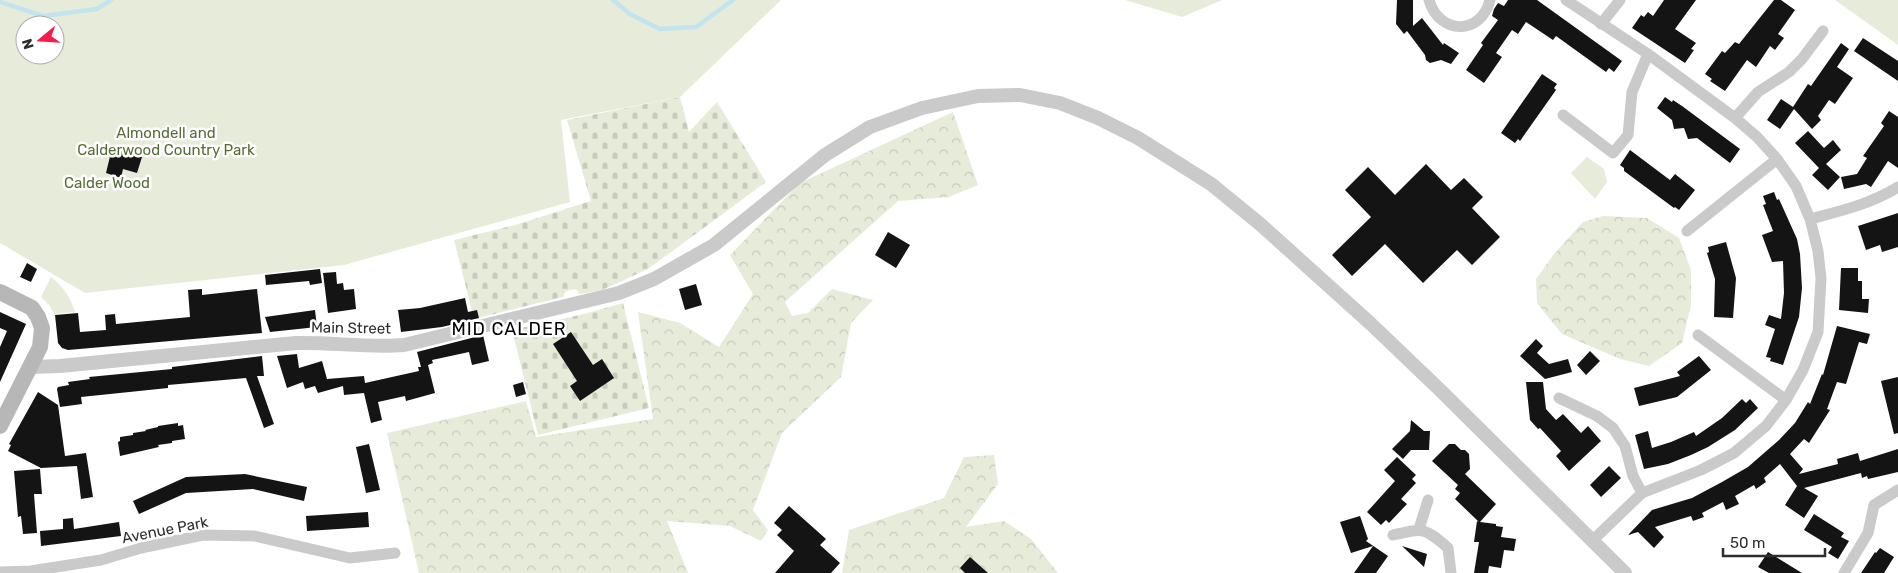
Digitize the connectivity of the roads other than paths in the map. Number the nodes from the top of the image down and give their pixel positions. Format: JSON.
{"nodes":[{"id":1,"x":1429,"y":0,"type":"edge"},
{"id":2,"x":1490,"y":0,"type":"edge"},
{"id":3,"x":1566,"y":0,"type":"edge"},
{"id":4,"x":1620,"y":0,"type":"edge"},
{"id":5,"x":1601,"y":24,"type":"junction"},
{"id":6,"x":1823,"y":31,"type":"dead end"},
{"id":7,"x":1648,"y":54,"type":"junction"},
{"id":8,"x":1563,"y":115,"type":"dead end"},
{"id":9,"x":1735,"y":118,"type":"junction"},
{"id":10,"x":1777,"y":160,"type":"junction"},
{"id":11,"x":1898,"y":187,"type":"edge"},
{"id":12,"x":1810,"y":219,"type":"junction"},
{"id":13,"x":1687,"y":231,"type":"dead end"},
{"id":14,"x":0,"y":292,"type":"edge"},
{"id":15,"x":1698,"y":335,"type":"dead end"},
{"id":16,"x":31,"y":367,"type":"junction"},
{"id":17,"x":1559,"y":398,"type":"dead end"},
{"id":18,"x":1786,"y":400,"type":"junction"},
{"id":19,"x":0,"y":426,"type":"edge"},
{"id":20,"x":1898,"y":490,"type":"edge"},
{"id":21,"x":1642,"y":493,"type":"junction"},
{"id":22,"x":1428,"y":500,"type":"dead end"},
{"id":23,"x":1419,"y":529,"type":"junction"},
{"id":24,"x":1393,"y":535,"type":"dead end"},
{"id":25,"x":1593,"y":540,"type":"junction"},
{"id":26,"x":395,"y":553,"type":"dead end"},
{"id":27,"x":0,"y":572,"type":"edge"},
{"id":28,"x":1451,"y":573,"type":"edge"},
{"id":29,"x":1625,"y":573,"type":"edge"},
{"id":30,"x":1844,"y":573,"type":"edge"}],
"edges":[{"from":1,"to":2,"type":"street"},
{"from":3,"to":5,"type":"street"},
{"from":4,"to":5,"type":"street"},
{"from":5,"to":7,"type":"street"},
{"from":6,"to":9,"type":"street"},
{"from":7,"to":8,"type":"street"},
{"from":7,"to":9,"type":"street"},
{"from":9,"to":10,"type":"street"},
{"from":10,"to":12,"type":"street"},
{"from":10,"to":13,"type":"street"},
{"from":11,"to":12,"type":"street"},
{"from":12,"to":18,"type":"street"},
{"from":14,"to":16,"type":"main road"},
{"from":15,"to":18,"type":"street"},
{"from":16,"to":19,"type":"main road"},
{"from":16,"to":25,"type":"street","name":"Main Street"},
{"from":17,"to":21,"type":"street"},
{"from":18,"to":21,"type":"street"},
{"from":20,"to":30,"type":"street"},
{"from":21,"to":25,"type":"street"},
{"from":22,"to":23,"type":"street"},
{"from":23,"to":24,"type":"street"},
{"from":23,"to":28,"type":"street"},
{"from":25,"to":29,"type":"street","name":"Main Street"},
{"from":26,"to":27,"type":"street","name":"Avenue Park"}]}
